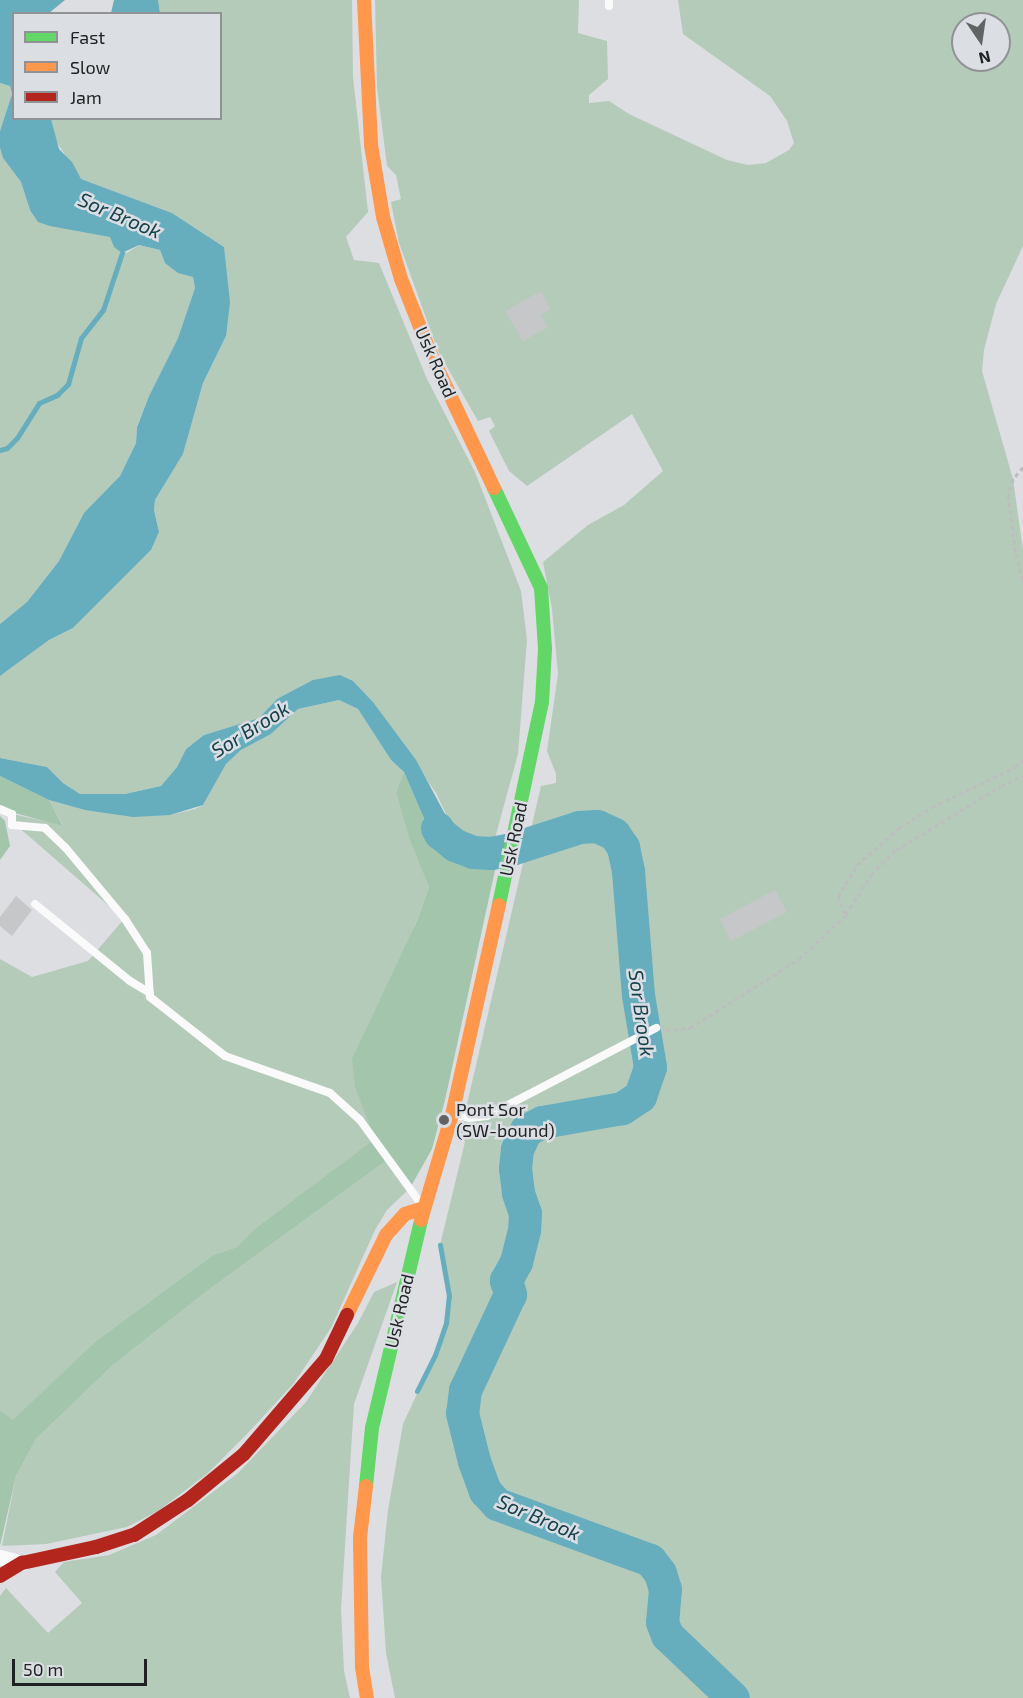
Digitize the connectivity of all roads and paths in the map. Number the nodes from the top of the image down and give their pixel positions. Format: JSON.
{"nodes":[{"id":1,"x":363,"y":0,"type":"edge"},
{"id":2,"x":1023,"y":467,"type":"edge"},
{"id":3,"x":1023,"y":583,"type":"edge"},
{"id":4,"x":1023,"y":760,"type":"edge"},
{"id":5,"x":1023,"y":776,"type":"edge"},
{"id":6,"x":0,"y":809,"type":"edge"},
{"id":7,"x":35,"y":904,"type":"dead end"},
{"id":8,"x":846,"y":915,"type":"junction"},
{"id":9,"x":150,"y":993,"type":"junction"},
{"id":10,"x":656,"y":1028,"type":"joint"},
{"id":11,"x":452,"y":1115,"type":"junction"},
{"id":12,"x":424,"y":1208,"type":"junction"},
{"id":13,"x":0,"y":1557,"type":"edge"},
{"id":14,"x":22,"y":1563,"type":"junction"},
{"id":15,"x":0,"y":1576,"type":"edge"},
{"id":16,"x":367,"y":1698,"type":"edge"}],
"edges":[{"from":1,"to":11,"type":"street","name":"Usk Road"},
{"from":2,"to":3,"type":"path"},
{"from":4,"to":8,"type":"path"},
{"from":5,"to":8,"type":"path"},
{"from":6,"to":9,"type":"lane"},
{"from":7,"to":9,"type":"lane"},
{"from":8,"to":10,"type":"path"},
{"from":9,"to":12,"type":"lane"},
{"from":10,"to":11,"type":"lane"},
{"from":11,"to":12,"type":"street","name":"Usk Road"},
{"from":12,"to":14,"type":"street"},
{"from":12,"to":16,"type":"street","name":"Usk Road"},
{"from":13,"to":14,"type":"street"},
{"from":14,"to":15,"type":"street"}]}
